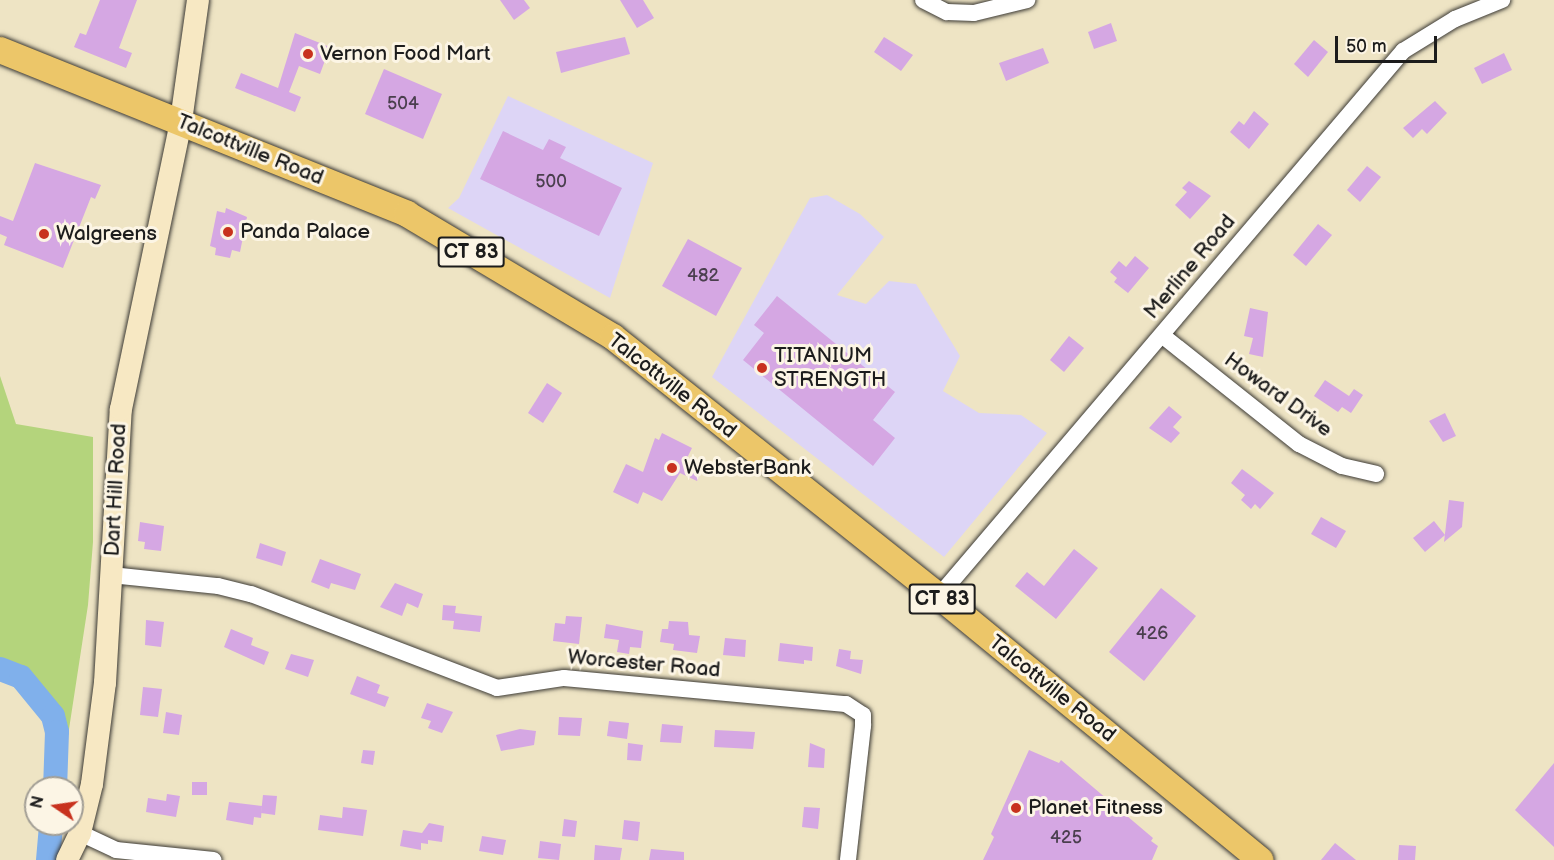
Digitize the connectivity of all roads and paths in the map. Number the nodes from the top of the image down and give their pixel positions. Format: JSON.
{"nodes":[{"id":1,"x":198,"y":0,"type":"edge"},
{"id":2,"x":923,"y":0,"type":"edge"},
{"id":3,"x":1027,"y":0,"type":"edge"},
{"id":4,"x":1502,"y":0,"type":"edge"},
{"id":5,"x":0,"y":50,"type":"edge"},
{"id":6,"x":181,"y":121,"type":"junction"},
{"id":7,"x":1163,"y":336,"type":"junction"},
{"id":8,"x":1376,"y":474,"type":"dead end"},
{"id":9,"x":111,"y":575,"type":"junction"},
{"id":10,"x":939,"y":596,"type":"junction"},
{"id":11,"x":84,"y":817,"type":"edge"},
{"id":12,"x":84,"y":835,"type":"edge"},
{"id":13,"x":79,"y":836,"type":"edge"},
{"id":14,"x":67,"y":860,"type":"edge"},
{"id":15,"x":213,"y":860,"type":"edge"},
{"id":16,"x":848,"y":860,"type":"edge"},
{"id":17,"x":1260,"y":860,"type":"edge"}],
"edges":[{"from":1,"to":6,"type":"main road","name":"Dart Hill Road"},
{"from":2,"to":3,"type":"street"},
{"from":4,"to":7,"type":"street","name":"Merline Road"},
{"from":5,"to":6,"type":"main road","name":"Talcottville Road","number":"CT 83"},
{"from":6,"to":9,"type":"main road","name":"Dart Hill Road"},
{"from":6,"to":10,"type":"main road","name":"Talcottville Road","number":"CT 83"},
{"from":7,"to":8,"type":"street","name":"Howard Drive"},
{"from":7,"to":10,"type":"street","name":"Merline Road"},
{"from":9,"to":11,"type":"main road","name":"Dart Hill Road"},
{"from":9,"to":16,"type":"street","name":"Worcester Road"},
{"from":10,"to":17,"type":"main road","name":"Talcottville Road","number":"CT 83"},
{"from":12,"to":15,"type":"street"},
{"from":13,"to":14,"type":"main road","name":"Dart Hill Road"}]}
